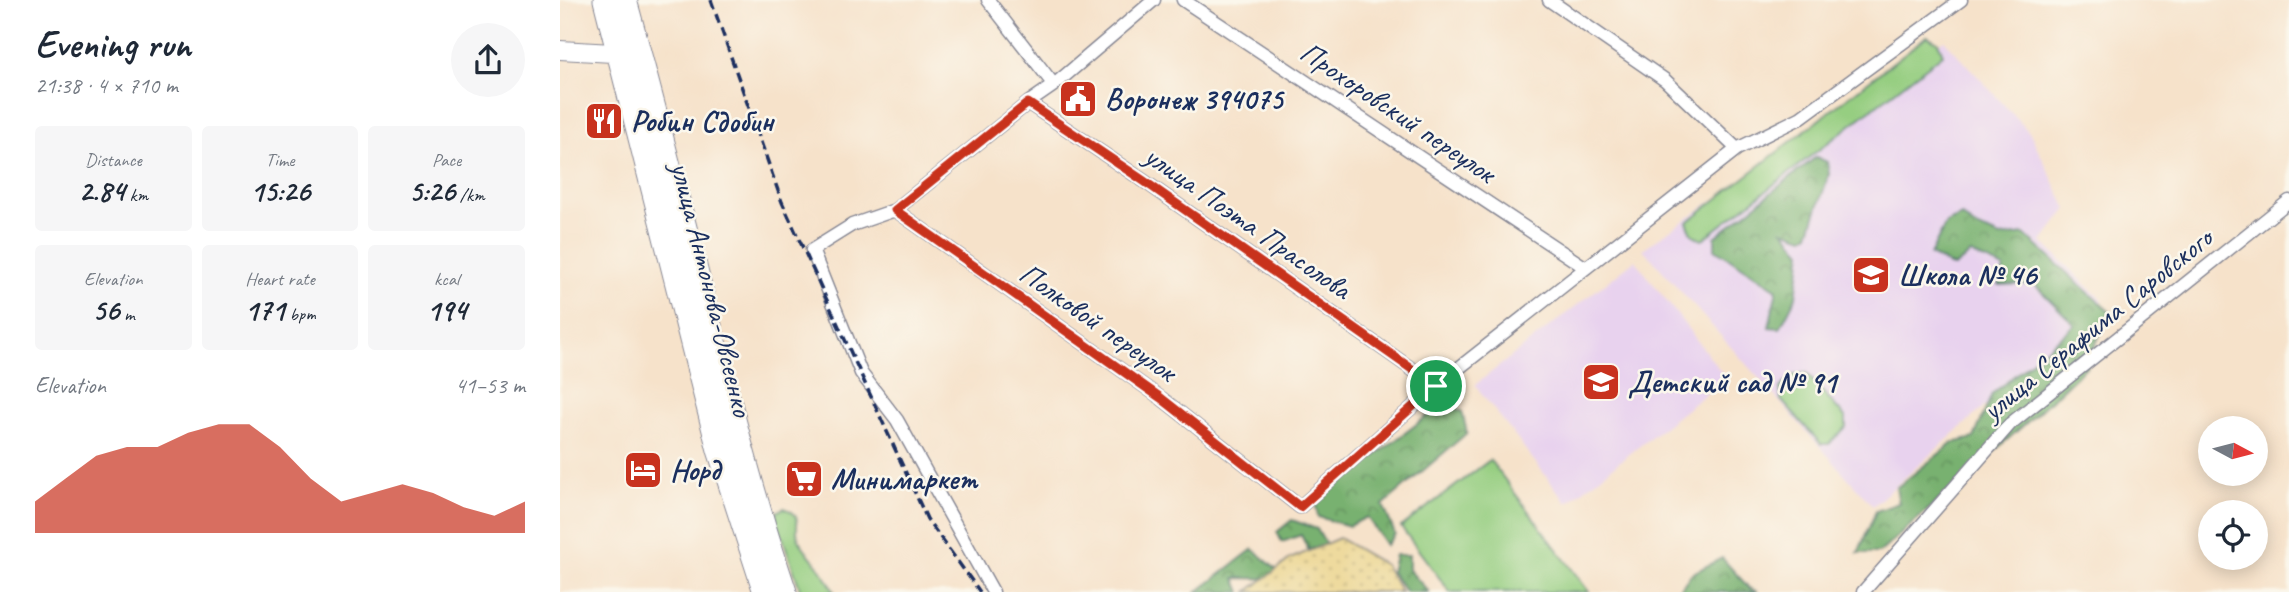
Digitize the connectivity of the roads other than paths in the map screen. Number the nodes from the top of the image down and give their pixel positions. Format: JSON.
{"nodes":[{"id":1,"x":605,"y":0,"type":"edge"},
{"id":2,"x":625,"y":0,"type":"edge"},
{"id":3,"x":988,"y":0,"type":"edge"},
{"id":4,"x":1154,"y":0,"type":"edge"},
{"id":5,"x":1183,"y":0,"type":"edge"},
{"id":6,"x":1549,"y":0,"type":"edge"},
{"id":7,"x":1961,"y":0,"type":"edge"},
{"id":8,"x":560,"y":50,"type":"edge"},
{"id":9,"x":629,"y":54,"type":"junction"},
{"id":10,"x":1054,"y":85,"type":"junction"},
{"id":11,"x":1028,"y":103,"type":"junction"},
{"id":12,"x":1737,"y":149,"type":"junction"},
{"id":13,"x":2289,"y":201,"type":"edge"},
{"id":14,"x":895,"y":210,"type":"junction"},
{"id":15,"x":1586,"y":268,"type":"junction"},
{"id":16,"x":1436,"y":386,"type":"junction"},
{"id":17,"x":765,"y":592,"type":"edge"},
{"id":18,"x":785,"y":592,"type":"edge"},
{"id":19,"x":993,"y":592,"type":"edge"},
{"id":20,"x":1863,"y":592,"type":"edge"}],
"edges":[{"from":1,"to":9,"type":"highway","name":"улица Антонова-Овсеенко"},
{"from":2,"to":9,"type":"highway","name":"улица Антонова-Овсеенко"},
{"from":3,"to":10,"type":"street"},
{"from":4,"to":10,"type":"street"},
{"from":5,"to":15,"type":"street","name":"Прохоровский переулок"},
{"from":6,"to":12,"type":"street"},
{"from":7,"to":12,"type":"street"},
{"from":8,"to":9,"type":"street"},
{"from":9,"to":17,"type":"highway","name":"улица Антонова-Овсеенко"},
{"from":9,"to":18,"type":"highway","name":"улица Антонова-Овсеенко"},
{"from":10,"to":11,"type":"street"},
{"from":11,"to":14,"type":"street"},
{"from":11,"to":16,"type":"street","name":"улица Поэта Прасолова"},
{"from":12,"to":15,"type":"street"},
{"from":13,"to":20,"type":"street","name":"улица Серафима Саровского"},
{"from":14,"to":16,"type":"street","name":"Полковой переулок"},
{"from":14,"to":19,"type":"street"},
{"from":15,"to":16,"type":"street"}]}
